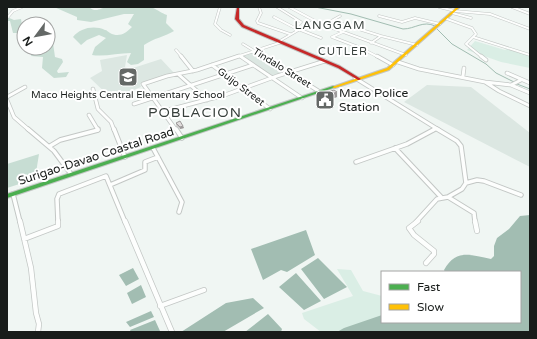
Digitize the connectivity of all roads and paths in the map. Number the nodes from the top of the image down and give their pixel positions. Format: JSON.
{"nodes":[{"id":1,"x":22,"y":7,"type":"edge"},
{"id":2,"x":220,"y":7,"type":"edge"},
{"id":3,"x":238,"y":7,"type":"edge"},
{"id":4,"x":259,"y":7,"type":"edge"},
{"id":5,"x":277,"y":7,"type":"edge"},
{"id":6,"x":289,"y":7,"type":"edge"},
{"id":7,"x":439,"y":7,"type":"edge"},
{"id":8,"x":459,"y":7,"type":"edge"},
{"id":9,"x":512,"y":7,"type":"edge"},
{"id":10,"x":454,"y":12,"type":"junction"},
{"id":11,"x":530,"y":14,"type":"edge"},
{"id":12,"x":340,"y":16,"type":"dead end"},
{"id":13,"x":379,"y":16,"type":"dead end"},
{"id":14,"x":274,"y":17,"type":"dead end"},
{"id":15,"x":7,"y":18,"type":"edge"},
{"id":16,"x":471,"y":18,"type":"dead end"},
{"id":17,"x":447,"y":19,"type":"junction"},
{"id":18,"x":314,"y":21,"type":"junction"},
{"id":19,"x":333,"y":21,"type":"junction"},
{"id":20,"x":324,"y":25,"type":"junction"},
{"id":21,"x":437,"y":27,"type":"junction"},
{"id":22,"x":296,"y":29,"type":"junction"},
{"id":23,"x":530,"y":29,"type":"edge"},
{"id":24,"x":343,"y":32,"type":"junction"},
{"id":25,"x":290,"y":34,"type":"junction"},
{"id":26,"x":230,"y":35,"type":"dead end"},
{"id":27,"x":381,"y":36,"type":"junction"},
{"id":28,"x":473,"y":37,"type":"junction"},
{"id":29,"x":321,"y":38,"type":"dead end"},
{"id":30,"x":278,"y":43,"type":"junction"},
{"id":31,"x":371,"y":43,"type":"junction"},
{"id":32,"x":243,"y":44,"type":"dead end"},
{"id":33,"x":417,"y":45,"type":"junction"},
{"id":34,"x":176,"y":50,"type":"dead end"},
{"id":35,"x":254,"y":51,"type":"junction"},
{"id":36,"x":406,"y":55,"type":"junction"},
{"id":37,"x":530,"y":55,"type":"edge"},
{"id":38,"x":240,"y":56,"type":"junction"},
{"id":39,"x":486,"y":60,"type":"dead end"},
{"id":40,"x":325,"y":61,"type":"junction"},
{"id":41,"x":396,"y":64,"type":"junction"},
{"id":42,"x":212,"y":65,"type":"junction"},
{"id":43,"x":253,"y":66,"type":"junction"},
{"id":44,"x":464,"y":68,"type":"dead end"},
{"id":45,"x":193,"y":71,"type":"junction"},
{"id":46,"x":287,"y":72,"type":"junction"},
{"id":47,"x":507,"y":73,"type":"dead end"},
{"id":48,"x":178,"y":74,"type":"junction"},
{"id":49,"x":224,"y":75,"type":"junction"},
{"id":50,"x":463,"y":76,"type":"junction"},
{"id":51,"x":270,"y":78,"type":"junction"},
{"id":52,"x":357,"y":78,"type":"junction"},
{"id":53,"x":521,"y":80,"type":"junction"},
{"id":54,"x":486,"y":82,"type":"junction"},
{"id":55,"x":513,"y":83,"type":"junction"},
{"id":56,"x":530,"y":83,"type":"edge"},
{"id":57,"x":190,"y":85,"type":"junction"},
{"id":58,"x":25,"y":87,"type":"dead end"},
{"id":59,"x":93,"y":89,"type":"dead end"},
{"id":60,"x":242,"y":89,"type":"junction"},
{"id":61,"x":319,"y":91,"type":"junction"},
{"id":62,"x":530,"y":94,"type":"edge"},
{"id":63,"x":7,"y":97,"type":"edge"},
{"id":64,"x":154,"y":98,"type":"junction"},
{"id":65,"x":301,"y":98,"type":"junction"},
{"id":66,"x":7,"y":100,"type":"edge"},
{"id":67,"x":208,"y":100,"type":"junction"},
{"id":68,"x":134,"y":104,"type":"dead end"},
{"id":69,"x":530,"y":106,"type":"edge"},
{"id":70,"x":269,"y":108,"type":"junction"},
{"id":71,"x":164,"y":111,"type":"junction"},
{"id":72,"x":89,"y":115,"type":"dead end"},
{"id":73,"x":436,"y":128,"type":"junction"},
{"id":74,"x":181,"y":137,"type":"junction"},
{"id":75,"x":50,"y":146,"type":"junction"},
{"id":76,"x":153,"y":148,"type":"junction"},
{"id":77,"x":395,"y":148,"type":"junction"},
{"id":78,"x":125,"y":155,"type":"junction"},
{"id":79,"x":158,"y":157,"type":"junction"},
{"id":80,"x":356,"y":162,"type":"dead end"},
{"id":81,"x":71,"y":173,"type":"junction"},
{"id":82,"x":466,"y":176,"type":"junction"},
{"id":83,"x":477,"y":180,"type":"junction"},
{"id":84,"x":466,"y":183,"type":"junction"},
{"id":85,"x":110,"y":185,"type":"junction"},
{"id":86,"x":10,"y":193,"type":"edge"},
{"id":87,"x":521,"y":195,"type":"dead end"},
{"id":88,"x":7,"y":196,"type":"edge"},
{"id":89,"x":441,"y":197,"type":"junction"},
{"id":90,"x":448,"y":197,"type":"junction"},
{"id":91,"x":179,"y":212,"type":"dead end"},
{"id":92,"x":477,"y":231,"type":"dead end"},
{"id":93,"x":24,"y":240,"type":"junction"},
{"id":94,"x":426,"y":263,"type":"dead end"},
{"id":95,"x":204,"y":290,"type":"dead end"},
{"id":96,"x":160,"y":306,"type":"junction"},
{"id":97,"x":38,"y":332,"type":"edge"},
{"id":98,"x":172,"y":332,"type":"edge"}],
"edges":[{"from":1,"to":15,"type":"street"},
{"from":2,"to":26,"type":"street"},
{"from":3,"to":30,"type":"main road"},
{"from":4,"to":25,"type":"street"},
{"from":5,"to":22,"type":"street"},
{"from":6,"to":18,"type":"street"},
{"from":7,"to":10,"type":"street"},
{"from":8,"to":10,"type":"main road","name":"Surigao-Davao Coastal Road"},
{"from":9,"to":11,"type":"street"},
{"from":10,"to":16,"type":"street"},
{"from":10,"to":17,"type":"main road","name":"Surigao-Davao Coastal Road"},
{"from":10,"to":23,"type":"street"},
{"from":12,"to":19,"type":"street"},
{"from":13,"to":21,"type":"street"},
{"from":14,"to":22,"type":"street"},
{"from":17,"to":21,"type":"main road","name":"Surigao-Davao Coastal Road"},
{"from":17,"to":28,"type":"street"},
{"from":18,"to":20,"type":"street"},
{"from":18,"to":22,"type":"street"},
{"from":19,"to":20,"type":"street"},
{"from":19,"to":27,"type":"street"},
{"from":20,"to":24,"type":"street"},
{"from":21,"to":33,"type":"main road","name":"Surigao-Davao Coastal Road"},
{"from":22,"to":25,"type":"street"},
{"from":22,"to":29,"type":"street"},
{"from":24,"to":31,"type":"street"},
{"from":24,"to":41,"type":"street"},
{"from":25,"to":30,"type":"street"},
{"from":27,"to":31,"type":"street"},
{"from":27,"to":33,"type":"street"},
{"from":28,"to":37,"type":"street"},
{"from":28,"to":39,"type":"street"},
{"from":30,"to":35,"type":"street"},
{"from":30,"to":40,"type":"main road"},
{"from":31,"to":36,"type":"street"},
{"from":32,"to":35,"type":"street","name":"Tindalo Street"},
{"from":33,"to":36,"type":"main road","name":"Surigao-Davao Coastal Road"},
{"from":34,"to":45,"type":"street"},
{"from":35,"to":38,"type":"street"},
{"from":35,"to":46,"type":"street","name":"Tindalo Street"},
{"from":36,"to":41,"type":"main road","name":"Surigao-Davao Coastal Road"},
{"from":38,"to":42,"type":"street"},
{"from":38,"to":43,"type":"street"},
{"from":40,"to":46,"type":"street"},
{"from":40,"to":52,"type":"main road"},
{"from":41,"to":50,"type":"street"},
{"from":41,"to":52,"type":"main road","name":"Surigao-Davao Coastal Road"},
{"from":42,"to":45,"type":"street"},
{"from":42,"to":49,"type":"street","name":"Guijo Street"},
{"from":43,"to":49,"type":"street"},
{"from":43,"to":51,"type":"street"},
{"from":44,"to":50,"type":"street"},
{"from":45,"to":48,"type":"street"},
{"from":46,"to":51,"type":"street"},
{"from":46,"to":61,"type":"street","name":"Tindalo Street"},
{"from":47,"to":53,"type":"street"},
{"from":48,"to":57,"type":"street"},
{"from":48,"to":64,"type":"street"},
{"from":49,"to":57,"type":"street"},
{"from":49,"to":60,"type":"street","name":"Guijo Street"},
{"from":50,"to":54,"type":"street"},
{"from":51,"to":60,"type":"street"},
{"from":51,"to":65,"type":"street"},
{"from":52,"to":61,"type":"main road","name":"Surigao-Davao Coastal Road"},
{"from":52,"to":73,"type":"street"},
{"from":53,"to":55,"type":"street"},
{"from":53,"to":56,"type":"street"},
{"from":54,"to":55,"type":"street"},
{"from":54,"to":69,"type":"street"},
{"from":55,"to":62,"type":"street"},
{"from":57,"to":64,"type":"street"},
{"from":57,"to":67,"type":"street"},
{"from":58,"to":63,"type":"street"},
{"from":59,"to":78,"type":"street"},
{"from":60,"to":67,"type":"street"},
{"from":60,"to":70,"type":"street","name":"Guijo Street"},
{"from":61,"to":65,"type":"main road","name":"Surigao-Davao Coastal Road"},
{"from":64,"to":68,"type":"street"},
{"from":64,"to":71,"type":"street"},
{"from":65,"to":70,"type":"main road","name":"Surigao-Davao Coastal Road"},
{"from":66,"to":75,"type":"street"},
{"from":67,"to":71,"type":"street"},
{"from":70,"to":74,"type":"main road","name":"Surigao-Davao Coastal Road"},
{"from":71,"to":74,"type":"street"},
{"from":72,"to":75,"type":"street"},
{"from":73,"to":77,"type":"street"},
{"from":73,"to":82,"type":"street"},
{"from":74,"to":76,"type":"main road","name":"Surigao-Davao Coastal Road"},
{"from":74,"to":78,"type":"main road","name":"Surigao-Davao Coastal Road"},
{"from":75,"to":81,"type":"street"},
{"from":76,"to":78,"type":"main road","name":"Surigao-Davao Coastal Road"},
{"from":76,"to":79,"type":"street"},
{"from":77,"to":80,"type":"street"},
{"from":77,"to":89,"type":"street"},
{"from":78,"to":81,"type":"main road","name":"Surigao-Davao Coastal Road"},
{"from":79,"to":85,"type":"street"},
{"from":79,"to":91,"type":"street"},
{"from":81,"to":86,"type":"main road","name":"Surigao-Davao Coastal Road"},
{"from":82,"to":83,"type":"street"},
{"from":82,"to":84,"type":"street"},
{"from":83,"to":84,"type":"street"},
{"from":83,"to":87,"type":"street"},
{"from":84,"to":90,"type":"street"},
{"from":85,"to":93,"type":"street"},
{"from":85,"to":96,"type":"street"},
{"from":86,"to":88,"type":"main road","name":"Surigao-Davao Coastal Road"},
{"from":86,"to":93,"type":"street"},
{"from":89,"to":90,"type":"street"},
{"from":89,"to":94,"type":"street"},
{"from":90,"to":92,"type":"street"},
{"from":93,"to":97,"type":"street"},
{"from":95,"to":96,"type":"street"},
{"from":96,"to":98,"type":"street"}]}
